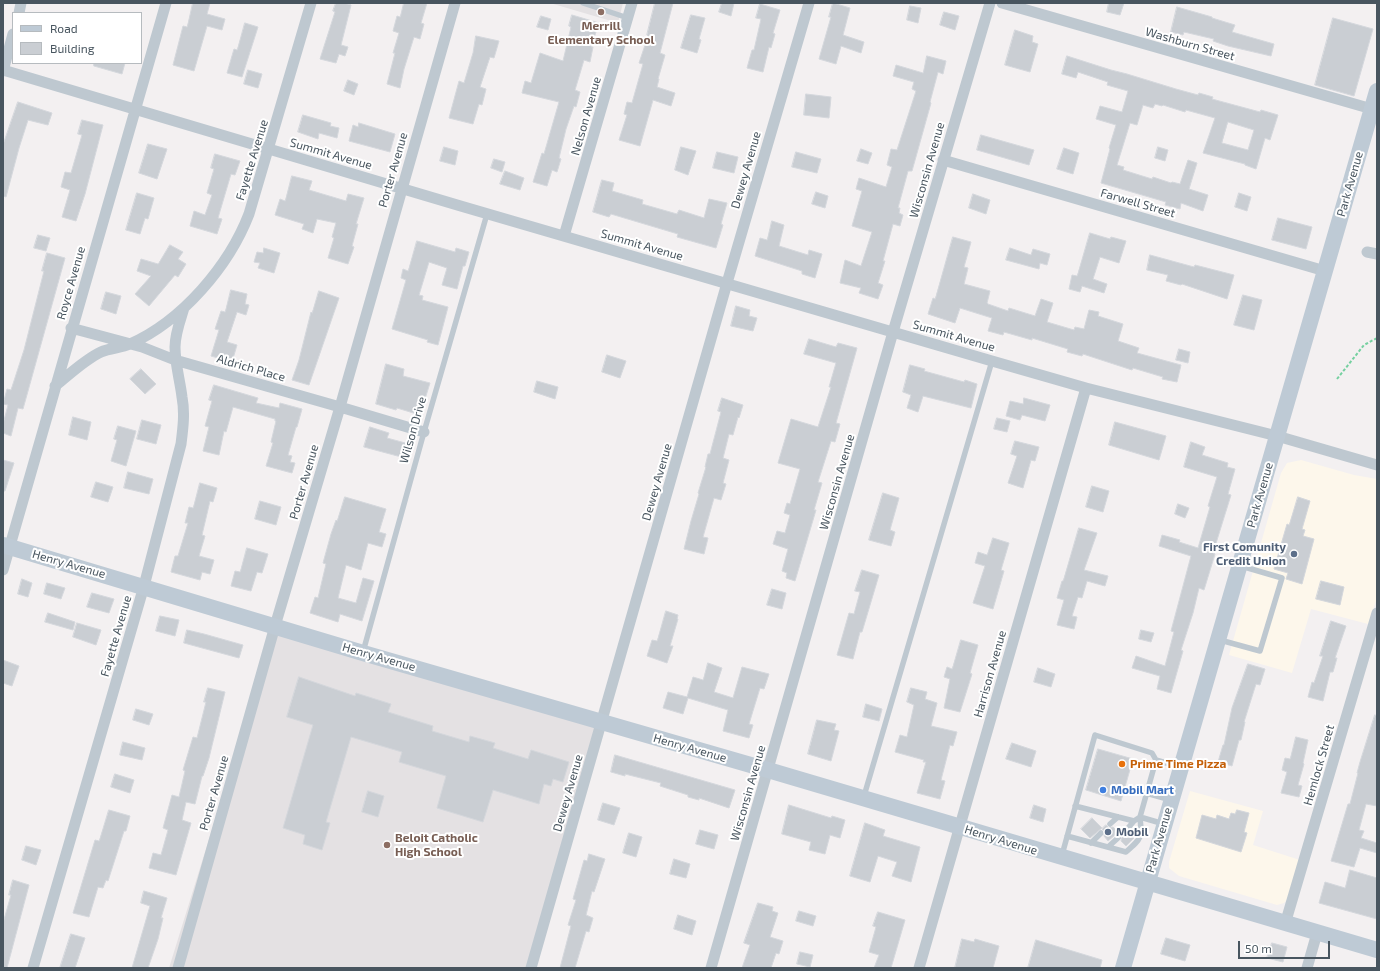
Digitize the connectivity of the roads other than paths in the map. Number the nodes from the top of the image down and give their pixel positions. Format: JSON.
{"nodes":[{"id":1,"x":166,"y":3,"type":"edge"},
{"id":2,"x":311,"y":3,"type":"edge"},
{"id":3,"x":455,"y":3,"type":"edge"},
{"id":4,"x":583,"y":3,"type":"edge"},
{"id":5,"x":632,"y":3,"type":"edge"},
{"id":6,"x":809,"y":3,"type":"edge"},
{"id":7,"x":990,"y":3,"type":"edge"},
{"id":8,"x":1002,"y":3,"type":"edge"},
{"id":9,"x":628,"y":18,"type":"junction"},
{"id":10,"x":12,"y":38,"type":"edge"},
{"id":11,"x":3,"y":70,"type":"edge"},
{"id":12,"x":1377,"y":91,"type":"edge"},
{"id":13,"x":1372,"y":109,"type":"junction"},
{"id":14,"x":134,"y":110,"type":"junction"},
{"id":15,"x":269,"y":150,"type":"junction"},
{"id":16,"x":943,"y":160,"type":"junction"},
{"id":17,"x":401,"y":188,"type":"junction"},
{"id":18,"x":487,"y":214,"type":"junction"},
{"id":19,"x":564,"y":236,"type":"junction"},
{"id":20,"x":1325,"y":271,"type":"junction"},
{"id":21,"x":727,"y":283,"type":"junction"},
{"id":22,"x":184,"y":308,"type":"junction"},
{"id":23,"x":71,"y":328,"type":"junction"},
{"id":24,"x":893,"y":332,"type":"junction"},
{"id":25,"x":130,"y":344,"type":"junction"},
{"id":26,"x":175,"y":360,"type":"junction"},
{"id":27,"x":992,"y":361,"type":"junction"},
{"id":28,"x":55,"y":386,"type":"junction"},
{"id":29,"x":1086,"y":388,"type":"junction"},
{"id":30,"x":340,"y":407,"type":"junction"},
{"id":31,"x":424,"y":432,"type":"junction"},
{"id":32,"x":1277,"y":436,"type":"junction"},
{"id":33,"x":1377,"y":465,"type":"edge"},
{"id":34,"x":6,"y":546,"type":"edge"},
{"id":35,"x":1240,"y":566,"type":"junction"},
{"id":36,"x":3,"y":570,"type":"edge"},
{"id":37,"x":144,"y":586,"type":"junction"},
{"id":38,"x":1377,"y":613,"type":"edge"},
{"id":39,"x":275,"y":626,"type":"junction"},
{"id":40,"x":1218,"y":639,"type":"junction"},
{"id":41,"x":363,"y":653,"type":"junction"},
{"id":42,"x":602,"y":722,"type":"junction"},
{"id":43,"x":1156,"y":760,"type":"junction"},
{"id":44,"x":1180,"y":767,"type":"junction"},
{"id":45,"x":768,"y":770,"type":"junction"},
{"id":46,"x":1146,"y":793,"type":"junction"},
{"id":47,"x":864,"y":799,"type":"junction"},
{"id":48,"x":1171,"y":800,"type":"junction"},
{"id":49,"x":1075,"y":806,"type":"junction"},
{"id":50,"x":1118,"y":817,"type":"junction"},
{"id":51,"x":1140,"y":817,"type":"junction"},
{"id":52,"x":1134,"y":820,"type":"junction"},
{"id":53,"x":1110,"y":824,"type":"dead end"},
{"id":54,"x":1164,"y":824,"type":"junction"},
{"id":55,"x":960,"y":828,"type":"junction"},
{"id":56,"x":1128,"y":828,"type":"dead end"},
{"id":57,"x":1101,"y":833,"type":"dead end"},
{"id":58,"x":1067,"y":836,"type":"junction"},
{"id":59,"x":1118,"y":838,"type":"dead end"},
{"id":60,"x":1091,"y":842,"type":"junction"},
{"id":61,"x":1108,"y":847,"type":"junction"},
{"id":62,"x":1061,"y":858,"type":"junction"},
{"id":63,"x":1147,"y":883,"type":"junction"},
{"id":64,"x":1285,"y":924,"type":"junction"},
{"id":65,"x":1317,"y":934,"type":"junction"},
{"id":66,"x":1377,"y":950,"type":"edge"},
{"id":67,"x":33,"y":968,"type":"edge"},
{"id":68,"x":178,"y":968,"type":"edge"},
{"id":69,"x":531,"y":968,"type":"edge"},
{"id":70,"x":711,"y":968,"type":"edge"},
{"id":71,"x":919,"y":968,"type":"edge"},
{"id":72,"x":1123,"y":968,"type":"edge"},
{"id":73,"x":1307,"y":968,"type":"edge"}],
"edges":[{"from":1,"to":14,"type":"street","name":"Royce Avenue"},
{"from":2,"to":15,"type":"street","name":"Fayette Avenue"},
{"from":3,"to":17,"type":"street","name":"Porter Avenue"},
{"from":4,"to":9,"type":"lane"},
{"from":5,"to":9,"type":"street","name":"Nelson Avenue"},
{"from":6,"to":21,"type":"street","name":"Dewey Avenue"},
{"from":7,"to":16,"type":"street","name":"Wisconsin Avenue"},
{"from":8,"to":13,"type":"street","name":"Washburn Street"},
{"from":9,"to":19,"type":"street","name":"Nelson Avenue"},
{"from":10,"to":11,"type":"street"},
{"from":11,"to":14,"type":"street","name":"Summit Avenue"},
{"from":12,"to":13,"type":"street","name":"Park Avenue"},
{"from":13,"to":20,"type":"street","name":"Park Avenue"},
{"from":14,"to":15,"type":"street","name":"Summit Avenue"},
{"from":14,"to":23,"type":"street","name":"Royce Avenue"},
{"from":15,"to":17,"type":"street","name":"Summit Avenue"},
{"from":15,"to":22,"type":"street","name":"Fayette Avenue"},
{"from":16,"to":20,"type":"street","name":"Farwell Street"},
{"from":16,"to":24,"type":"street","name":"Wisconsin Avenue"},
{"from":17,"to":18,"type":"street","name":"Summit Avenue"},
{"from":17,"to":30,"type":"street","name":"Porter Avenue"},
{"from":18,"to":19,"type":"street","name":"Summit Avenue"},
{"from":18,"to":31,"type":"lane","name":"Wilson Drive"},
{"from":19,"to":21,"type":"street","name":"Summit Avenue"},
{"from":20,"to":32,"type":"street","name":"Park Avenue"},
{"from":21,"to":24,"type":"street","name":"Summit Avenue"},
{"from":21,"to":42,"type":"street","name":"Dewey Avenue"},
{"from":22,"to":25,"type":"street","name":"Fayette Avenue"},
{"from":22,"to":26,"type":"street","name":"Fayette Avenue"},
{"from":23,"to":25,"type":"street","name":"Aldrich Place"},
{"from":23,"to":28,"type":"street","name":"Royce Avenue"},
{"from":24,"to":27,"type":"street","name":"Summit Avenue"},
{"from":24,"to":45,"type":"street","name":"Wisconsin Avenue"},
{"from":25,"to":26,"type":"street","name":"Aldrich Place"},
{"from":25,"to":28,"type":"street","name":"Fayette Avenue"},
{"from":26,"to":30,"type":"street","name":"Aldrich Place"},
{"from":26,"to":37,"type":"street","name":"Fayette Avenue"},
{"from":27,"to":29,"type":"street","name":"Summit Avenue"},
{"from":27,"to":47,"type":"lane"},
{"from":28,"to":34,"type":"street","name":"Royce Avenue"},
{"from":29,"to":32,"type":"street","name":"Summit Avenue"},
{"from":29,"to":55,"type":"street","name":"Harrison Avenue"},
{"from":30,"to":31,"type":"street","name":"Aldrich Place"},
{"from":30,"to":39,"type":"street","name":"Porter Avenue"},
{"from":31,"to":41,"type":"lane","name":"Wilson Drive"},
{"from":32,"to":33,"type":"street","name":"Summit Avenue"},
{"from":32,"to":35,"type":"street","name":"Park Avenue"},
{"from":34,"to":36,"type":"street","name":"Royce Avenue"},
{"from":34,"to":37,"type":"street","name":"Henry Avenue"},
{"from":35,"to":40,"type":"street","name":"Park Avenue"},
{"from":35,"to":40,"type":"lane"},
{"from":37,"to":39,"type":"street","name":"Henry Avenue"},
{"from":37,"to":67,"type":"street","name":"Fayette Avenue"},
{"from":38,"to":64,"type":"street","name":"Hemlock Street"},
{"from":39,"to":41,"type":"street","name":"Henry Avenue"},
{"from":39,"to":68,"type":"street","name":"Porter Avenue"},
{"from":40,"to":44,"type":"street","name":"Park Avenue"},
{"from":41,"to":42,"type":"street","name":"Henry Avenue"},
{"from":42,"to":45,"type":"street","name":"Henry Avenue"},
{"from":42,"to":69,"type":"street","name":"Dewey Avenue"},
{"from":43,"to":44,"type":"lane"},
{"from":43,"to":46,"type":"lane"},
{"from":43,"to":49,"type":"lane"},
{"from":44,"to":48,"type":"street","name":"Park Avenue"},
{"from":45,"to":47,"type":"street","name":"Henry Avenue"},
{"from":45,"to":70,"type":"street","name":"Wisconsin Avenue"},
{"from":46,"to":48,"type":"lane"},
{"from":46,"to":51,"type":"lane"},
{"from":47,"to":55,"type":"street","name":"Henry Avenue"},
{"from":48,"to":54,"type":"street","name":"Park Avenue"},
{"from":49,"to":50,"type":"lane"},
{"from":49,"to":58,"type":"lane"},
{"from":50,"to":52,"type":"lane"},
{"from":50,"to":53,"type":"lane"},
{"from":51,"to":52,"type":"lane"},
{"from":51,"to":54,"type":"lane"},
{"from":51,"to":61,"type":"lane"},
{"from":52,"to":56,"type":"lane"},
{"from":54,"to":63,"type":"street","name":"Park Avenue"},
{"from":55,"to":62,"type":"street","name":"Henry Avenue"},
{"from":55,"to":71,"type":"street","name":"Harrison Avenue"},
{"from":57,"to":60,"type":"lane"},
{"from":58,"to":60,"type":"lane"},
{"from":58,"to":62,"type":"lane"},
{"from":59,"to":61,"type":"lane"},
{"from":60,"to":61,"type":"lane"},
{"from":62,"to":63,"type":"street","name":"Henry Avenue"},
{"from":63,"to":64,"type":"street","name":"Henry Avenue"},
{"from":63,"to":72,"type":"street","name":"Park Avenue"},
{"from":64,"to":65,"type":"street","name":"Henry Avenue"},
{"from":65,"to":66,"type":"street","name":"Henry Avenue"},
{"from":65,"to":73,"type":"street"}]}
